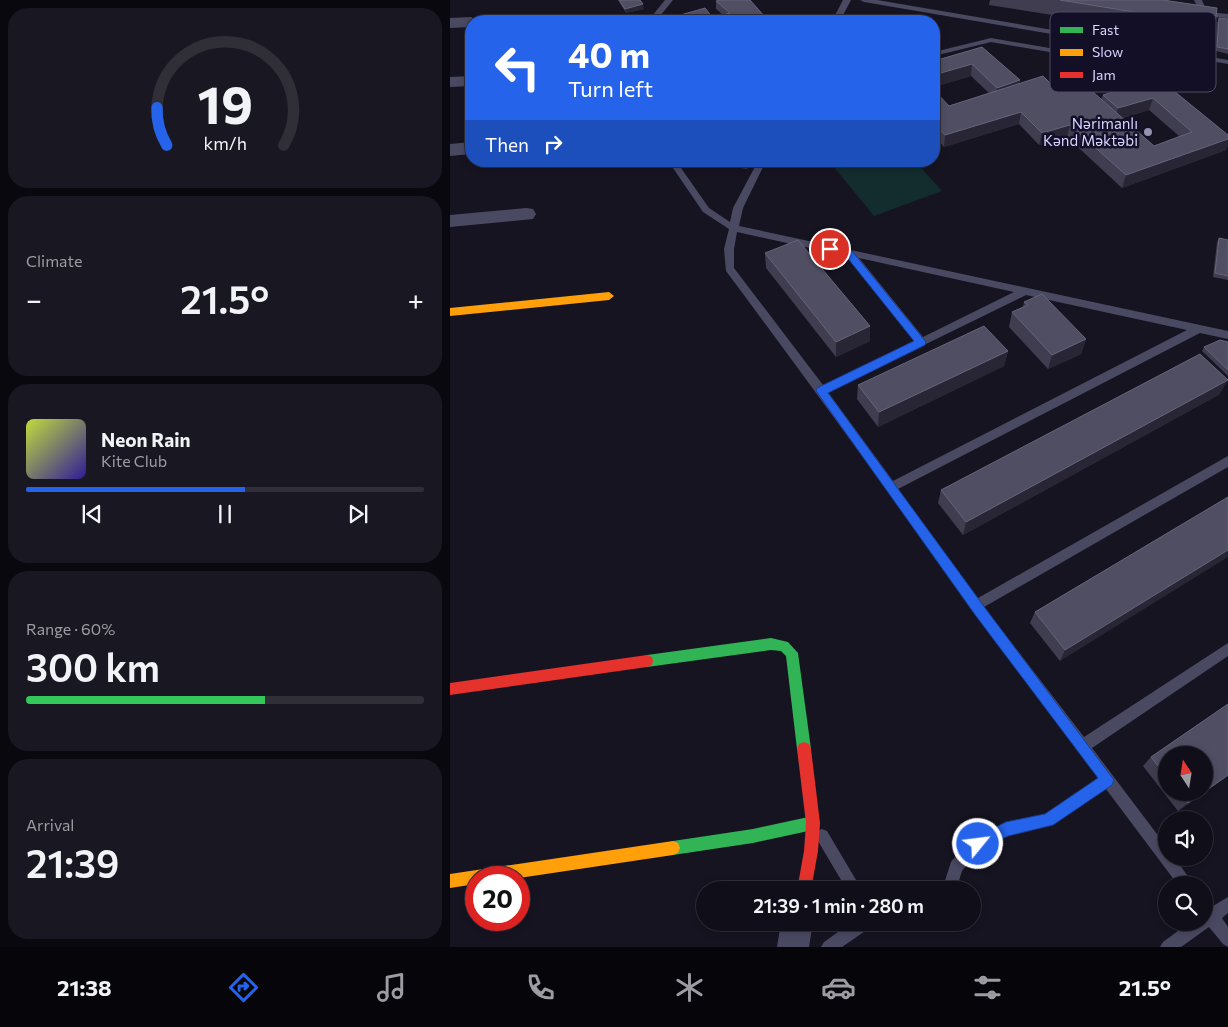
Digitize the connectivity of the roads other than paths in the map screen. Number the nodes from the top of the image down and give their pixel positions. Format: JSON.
{"nodes":[{"id":1,"x":670,"y":0,"type":"edge"},
{"id":2,"x":847,"y":0,"type":"edge"},
{"id":3,"x":864,"y":0,"type":"edge"},
{"id":4,"x":1198,"y":0,"type":"edge"},
{"id":5,"x":1204,"y":12,"type":"edge"},
{"id":6,"x":657,"y":15,"type":"edge"},
{"id":7,"x":839,"y":15,"type":"edge"},
{"id":8,"x":465,"y":22,"type":"edge"},
{"id":9,"x":450,"y":23,"type":"edge"},
{"id":10,"x":1050,"y":32,"type":"edge"},
{"id":11,"x":1050,"y":50,"type":"edge"},
{"id":12,"x":940,"y":53,"type":"edge"},
{"id":13,"x":465,"y":81,"type":"edge"},
{"id":14,"x":450,"y":82,"type":"edge"},
{"id":15,"x":465,"y":149,"type":"edge"},
{"id":16,"x":450,"y":150,"type":"edge"},
{"id":17,"x":677,"y":167,"type":"edge"},
{"id":18,"x":759,"y":167,"type":"edge"},
{"id":19,"x":526,"y":214,"type":"dead end"},
{"id":20,"x":450,"y":222,"type":"edge"},
{"id":21,"x":733,"y":228,"type":"junction"},
{"id":22,"x":849,"y":253,"type":"junction"},
{"id":23,"x":1025,"y":291,"type":"junction"},
{"id":24,"x":609,"y":296,"type":"dead end"},
{"id":25,"x":450,"y":312,"type":"edge"},
{"id":26,"x":1198,"y":329,"type":"junction"},
{"id":27,"x":1228,"y":335,"type":"edge"},
{"id":28,"x":921,"y":342,"type":"junction"},
{"id":29,"x":821,"y":391,"type":"junction"},
{"id":30,"x":1228,"y":461,"type":"edge"},
{"id":31,"x":890,"y":488,"type":"junction"},
{"id":32,"x":976,"y":605,"type":"junction"},
{"id":33,"x":1228,"y":649,"type":"edge"},
{"id":34,"x":450,"y":689,"type":"edge"},
{"id":35,"x":1082,"y":746,"type":"junction"},
{"id":36,"x":1108,"y":780,"type":"junction"},
{"id":37,"x":813,"y":823,"type":"junction"},
{"id":38,"x":1158,"y":846,"type":"edge"},
{"id":39,"x":450,"y":881,"type":"edge"},
{"id":40,"x":806,"y":881,"type":"edge"},
{"id":41,"x":849,"y":881,"type":"edge"},
{"id":42,"x":952,"y":881,"type":"edge"},
{"id":43,"x":1228,"y":904,"type":"edge"},
{"id":44,"x":1213,"y":913,"type":"edge"},
{"id":45,"x":1213,"y":924,"type":"edge"},
{"id":46,"x":795,"y":931,"type":"edge"},
{"id":47,"x":853,"y":931,"type":"edge"},
{"id":48,"x":1188,"y":931,"type":"edge"},
{"id":49,"x":1228,"y":939,"type":"edge"},
{"id":50,"x":792,"y":947,"type":"edge"},
{"id":51,"x":829,"y":947,"type":"edge"},
{"id":52,"x":1168,"y":947,"type":"edge"}],
"edges":[{"from":1,"to":6,"type":"lane"},
{"from":2,"to":7,"type":"lane"},
{"from":3,"to":10,"type":"lane"},
{"from":4,"to":5,"type":"lane"},
{"from":8,"to":9,"type":"street"},
{"from":11,"to":12,"type":"lane"},
{"from":13,"to":14,"type":"street"},
{"from":15,"to":16,"type":"street"},
{"from":17,"to":21,"type":"lane"},
{"from":18,"to":21,"type":"lane"},
{"from":19,"to":20,"type":"street"},
{"from":21,"to":22,"type":"lane"},
{"from":21,"to":29,"type":"lane"},
{"from":22,"to":23,"type":"lane"},
{"from":22,"to":28,"type":"lane"},
{"from":23,"to":26,"type":"lane"},
{"from":23,"to":28,"type":"lane"},
{"from":24,"to":25,"type":"street"},
{"from":26,"to":27,"type":"lane"},
{"from":26,"to":31,"type":"lane"},
{"from":28,"to":29,"type":"lane"},
{"from":29,"to":31,"type":"lane"},
{"from":30,"to":32,"type":"lane"},
{"from":31,"to":32,"type":"lane"},
{"from":32,"to":35,"type":"lane"},
{"from":33,"to":35,"type":"lane"},
{"from":34,"to":37,"type":"street"},
{"from":35,"to":36,"type":"lane"},
{"from":36,"to":38,"type":"lane"},
{"from":36,"to":42,"type":"lane"},
{"from":37,"to":39,"type":"street"},
{"from":37,"to":40,"type":"street"},
{"from":37,"to":41,"type":"lane"},
{"from":43,"to":44,"type":"lane"},
{"from":45,"to":49,"type":"lane"},
{"from":46,"to":50,"type":"street"},
{"from":47,"to":51,"type":"lane"},
{"from":48,"to":52,"type":"lane"}]}
